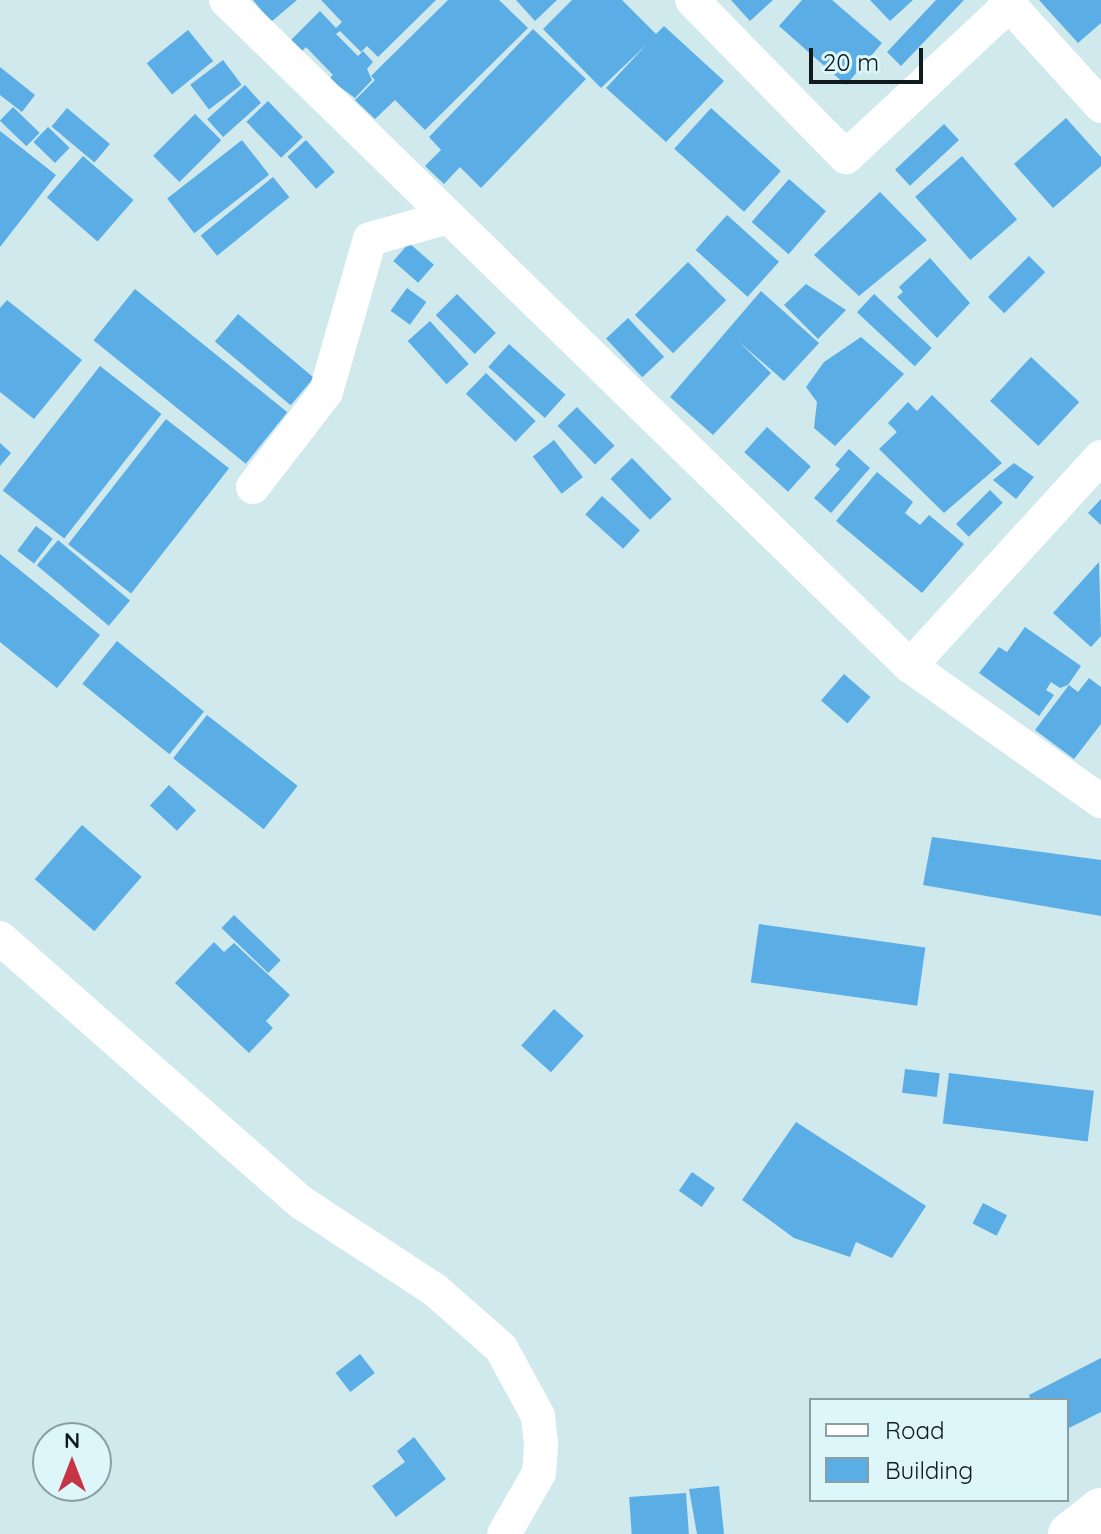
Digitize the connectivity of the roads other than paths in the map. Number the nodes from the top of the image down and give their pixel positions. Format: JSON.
{"nodes":[{"id":1,"x":226,"y":0,"type":"edge"},
{"id":2,"x":692,"y":0,"type":"edge"},
{"id":3,"x":1007,"y":2,"type":"edge"},
{"id":4,"x":1101,"y":106,"type":"edge"},
{"id":5,"x":449,"y":217,"type":"junction"},
{"id":6,"x":1101,"y":457,"type":"edge"},
{"id":7,"x":253,"y":487,"type":"dead end"},
{"id":8,"x":910,"y":666,"type":"junction"},
{"id":9,"x":1101,"y":801,"type":"edge"},
{"id":10,"x":0,"y":938,"type":"edge"},
{"id":11,"x":1101,"y":1510,"type":"edge"},
{"id":12,"x":504,"y":1534,"type":"edge"},
{"id":13,"x":1070,"y":1534,"type":"edge"}],
"edges":[{"from":1,"to":5,"type":"street"},
{"from":2,"to":3,"type":"street"},
{"from":3,"to":4,"type":"street"},
{"from":5,"to":7,"type":"street"},
{"from":5,"to":8,"type":"street"},
{"from":6,"to":8,"type":"street"},
{"from":8,"to":9,"type":"street"},
{"from":10,"to":12,"type":"street"},
{"from":11,"to":13,"type":"main road"}]}
